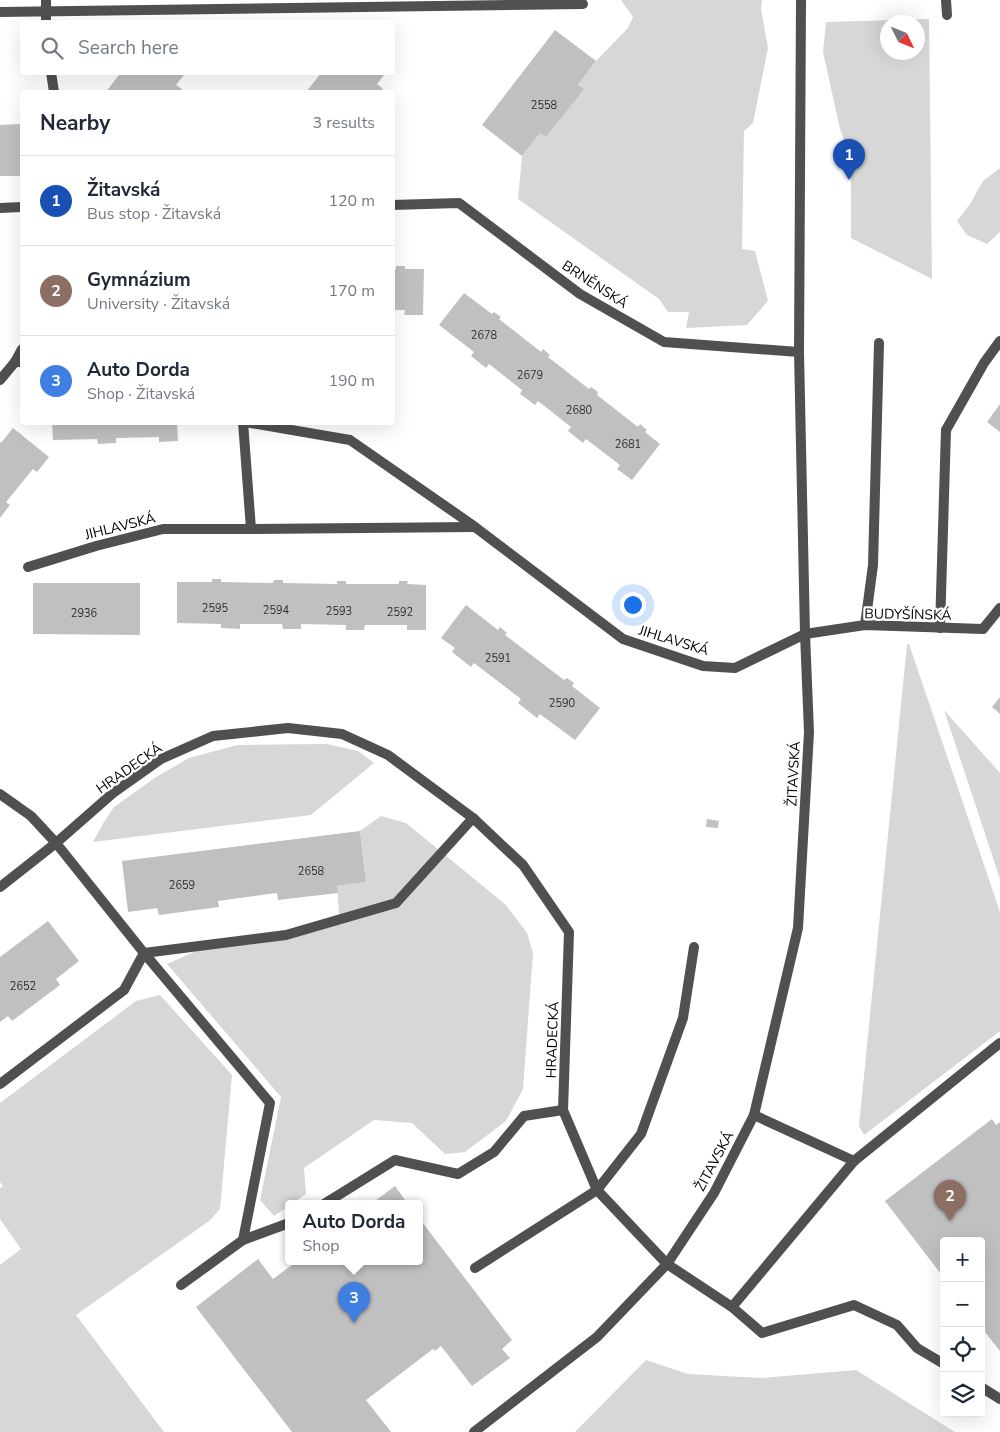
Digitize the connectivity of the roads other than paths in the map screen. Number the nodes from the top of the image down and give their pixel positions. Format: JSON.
{"nodes":[{"id":1,"x":46,"y":0,"type":"edge"},
{"id":2,"x":801,"y":0,"type":"edge"},
{"id":3,"x":946,"y":0,"type":"edge"},
{"id":4,"x":583,"y":4,"type":"dead end"},
{"id":5,"x":0,"y":12,"type":"edge"},
{"id":6,"x":45,"y":12,"type":"junction"},
{"id":7,"x":947,"y":16,"type":"dead end"},
{"id":8,"x":46,"y":20,"type":"edge"},
{"id":9,"x":52,"y":75,"type":"edge"},
{"id":10,"x":54,"y":90,"type":"edge"},
{"id":11,"x":395,"y":205,"type":"edge"},
{"id":12,"x":20,"y":207,"type":"edge"},
{"id":13,"x":0,"y":208,"type":"edge"},
{"id":14,"x":1000,"y":341,"type":"edge"},
{"id":15,"x":879,"y":342,"type":"dead end"},
{"id":16,"x":799,"y":352,"type":"junction"},
{"id":17,"x":19,"y":362,"type":"edge"},
{"id":18,"x":0,"y":380,"type":"edge"},
{"id":19,"x":244,"y":425,"type":"edge"},
{"id":20,"x":262,"y":425,"type":"edge"},
{"id":21,"x":474,"y":527,"type":"junction"},
{"id":22,"x":251,"y":529,"type":"junction"},
{"id":23,"x":28,"y":566,"type":"dead end"},
{"id":24,"x":1000,"y":608,"type":"edge"},
{"id":25,"x":866,"y":625,"type":"junction"},
{"id":26,"x":940,"y":628,"type":"junction"},
{"id":27,"x":805,"y":634,"type":"junction"},
{"id":28,"x":0,"y":794,"type":"edge"},
{"id":29,"x":473,"y":818,"type":"junction"},
{"id":30,"x":56,"y":843,"type":"junction"},
{"id":31,"x":0,"y":887,"type":"edge"},
{"id":32,"x":694,"y":947,"type":"dead end"},
{"id":33,"x":144,"y":953,"type":"junction"},
{"id":34,"x":1000,"y":1043,"type":"edge"},
{"id":35,"x":0,"y":1084,"type":"edge"},
{"id":36,"x":563,"y":1110,"type":"junction"},
{"id":37,"x":754,"y":1115,"type":"junction"},
{"id":38,"x":854,"y":1161,"type":"junction"},
{"id":39,"x":596,"y":1190,"type":"junction"},
{"id":40,"x":330,"y":1200,"type":"edge"},
{"id":41,"x":285,"y":1224,"type":"edge"},
{"id":42,"x":243,"y":1240,"type":"junction"},
{"id":43,"x":667,"y":1264,"type":"junction"},
{"id":44,"x":475,"y":1268,"type":"dead end"},
{"id":45,"x":181,"y":1285,"type":"dead end"},
{"id":46,"x":732,"y":1307,"type":"junction"},
{"id":47,"x":940,"y":1362,"type":"edge"},
{"id":48,"x":985,"y":1390,"type":"edge"},
{"id":49,"x":1000,"y":1399,"type":"edge"},
{"id":50,"x":474,"y":1432,"type":"edge"}],
"edges":[{"from":1,"to":6,"type":"street"},
{"from":2,"to":16,"type":"street","name":"ŽITAVSKÁ"},
{"from":3,"to":7,"type":"street"},
{"from":4,"to":6,"type":"street"},
{"from":5,"to":6,"type":"street"},
{"from":6,"to":8,"type":"street"},
{"from":9,"to":10,"type":"street"},
{"from":11,"to":16,"type":"street","name":"BRNĚNSKÁ"},
{"from":12,"to":13,"type":"street"},
{"from":14,"to":26,"type":"street"},
{"from":15,"to":25,"type":"street"},
{"from":16,"to":27,"type":"street","name":"ŽITAVSKÁ"},
{"from":17,"to":18,"type":"street"},
{"from":19,"to":22,"type":"street","name":"JIHLAVSKÁ"},
{"from":20,"to":21,"type":"street","name":"JIHLAVSKÁ"},
{"from":21,"to":22,"type":"street","name":"JIHLAVSKÁ"},
{"from":21,"to":27,"type":"street","name":"JIHLAVSKÁ"},
{"from":22,"to":23,"type":"street","name":"JIHLAVSKÁ"},
{"from":24,"to":26,"type":"street","name":"BUDYŠÍNSKÁ"},
{"from":25,"to":26,"type":"street","name":"BUDYŠÍNSKÁ"},
{"from":25,"to":27,"type":"street","name":"BUDYŠÍNSKÁ"},
{"from":27,"to":37,"type":"street","name":"ŽITAVSKÁ"},
{"from":28,"to":30,"type":"street"},
{"from":29,"to":30,"type":"street","name":"HRADECKÁ"},
{"from":29,"to":33,"type":"street"},
{"from":29,"to":36,"type":"street","name":"HRADECKÁ"},
{"from":30,"to":31,"type":"street","name":"HRADECKÁ"},
{"from":30,"to":33,"type":"street"},
{"from":32,"to":39,"type":"street"},
{"from":33,"to":35,"type":"street"},
{"from":33,"to":42,"type":"street"},
{"from":34,"to":38,"type":"street"},
{"from":36,"to":39,"type":"street","name":"HRADECKÁ"},
{"from":36,"to":40,"type":"street"},
{"from":37,"to":38,"type":"street"},
{"from":37,"to":43,"type":"street","name":"ŽITAVSKÁ"},
{"from":38,"to":46,"type":"street"},
{"from":39,"to":43,"type":"street","name":"HRADECKÁ"},
{"from":39,"to":44,"type":"street"},
{"from":41,"to":42,"type":"street"},
{"from":42,"to":45,"type":"street"},
{"from":43,"to":46,"type":"street","name":"HRADECKÁ"},
{"from":43,"to":50,"type":"street","name":"ŽITAVSKÁ"},
{"from":46,"to":47,"type":"street","name":"HRADECKÁ"},
{"from":48,"to":49,"type":"street"}]}
